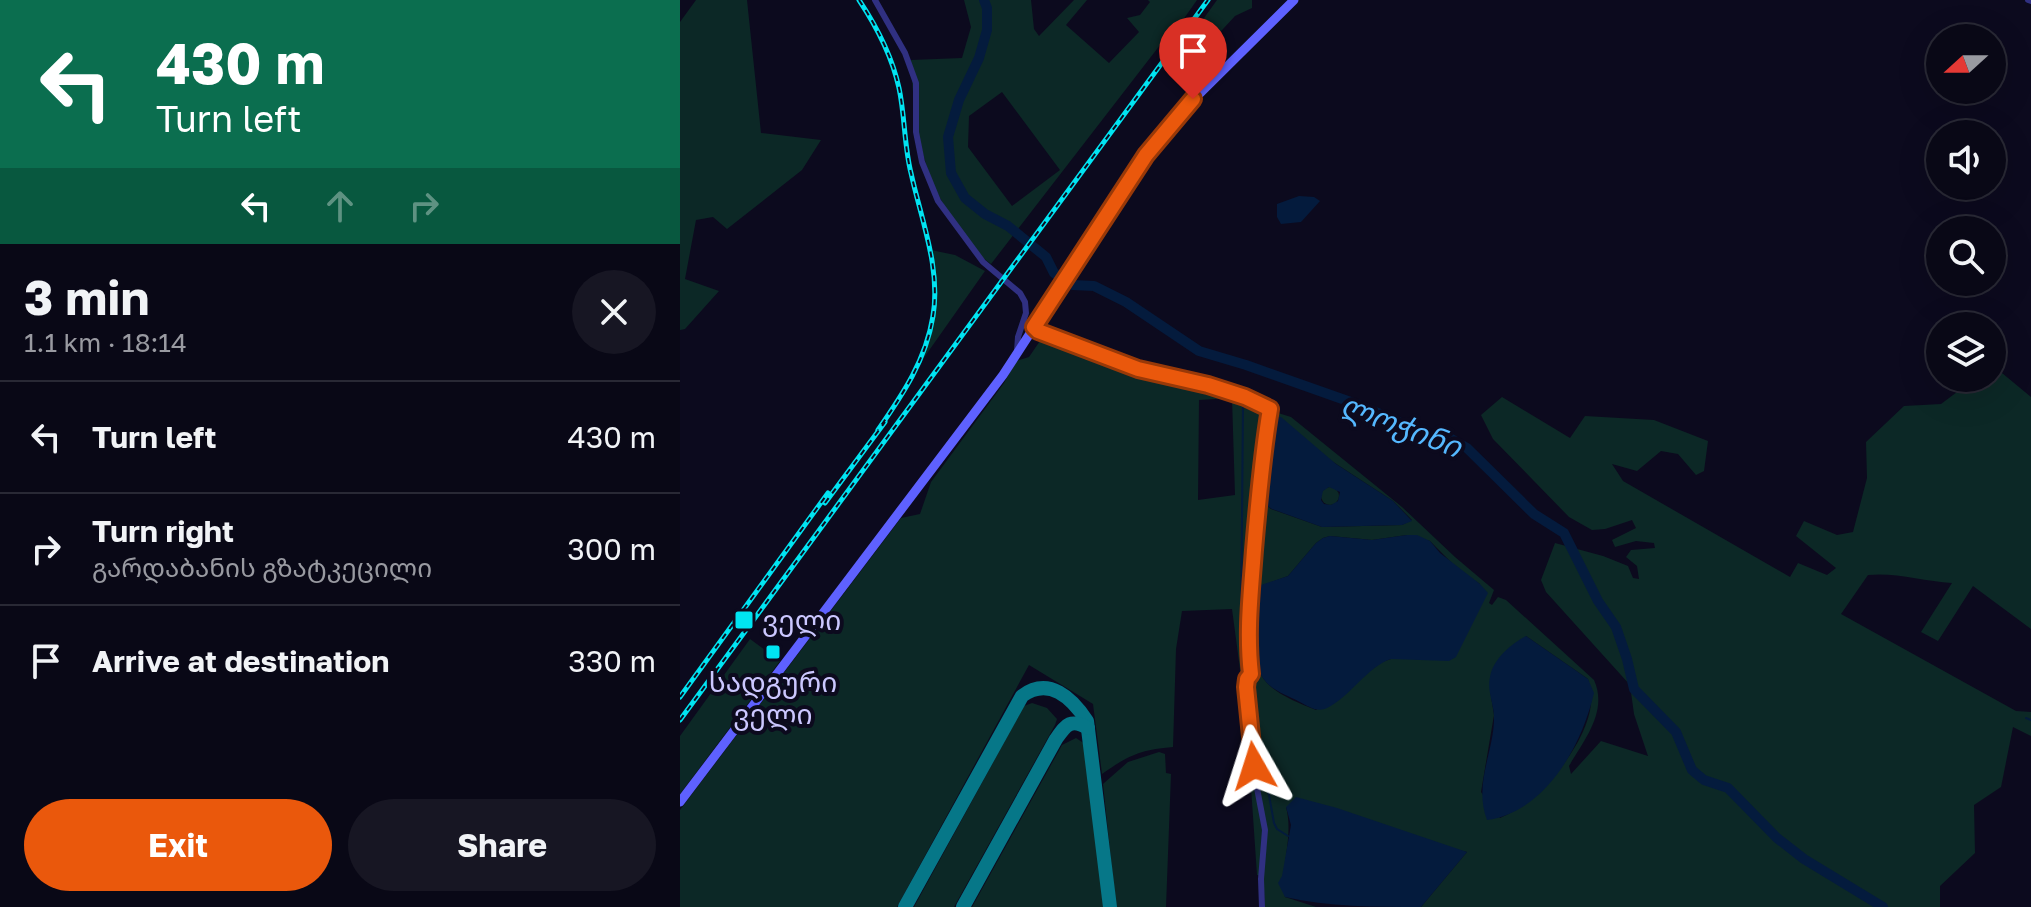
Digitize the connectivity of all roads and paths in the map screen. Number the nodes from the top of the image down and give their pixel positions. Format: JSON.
{"nodes":[{"id":1,"x":875,"y":0,"type":"edge"},
{"id":2,"x":1294,"y":0,"type":"edge"},
{"id":3,"x":1034,"y":327,"type":"junction"},
{"id":4,"x":1017,"y":353,"type":"junction"},
{"id":5,"x":680,"y":802,"type":"edge"},
{"id":6,"x":1262,"y":907,"type":"edge"}],
"edges":[{"from":1,"to":4,"type":"street"},
{"from":2,"to":3,"type":"main road"},
{"from":3,"to":4,"type":"main road"},
{"from":3,"to":6,"type":"street"},
{"from":4,"to":5,"type":"main road"}]}
